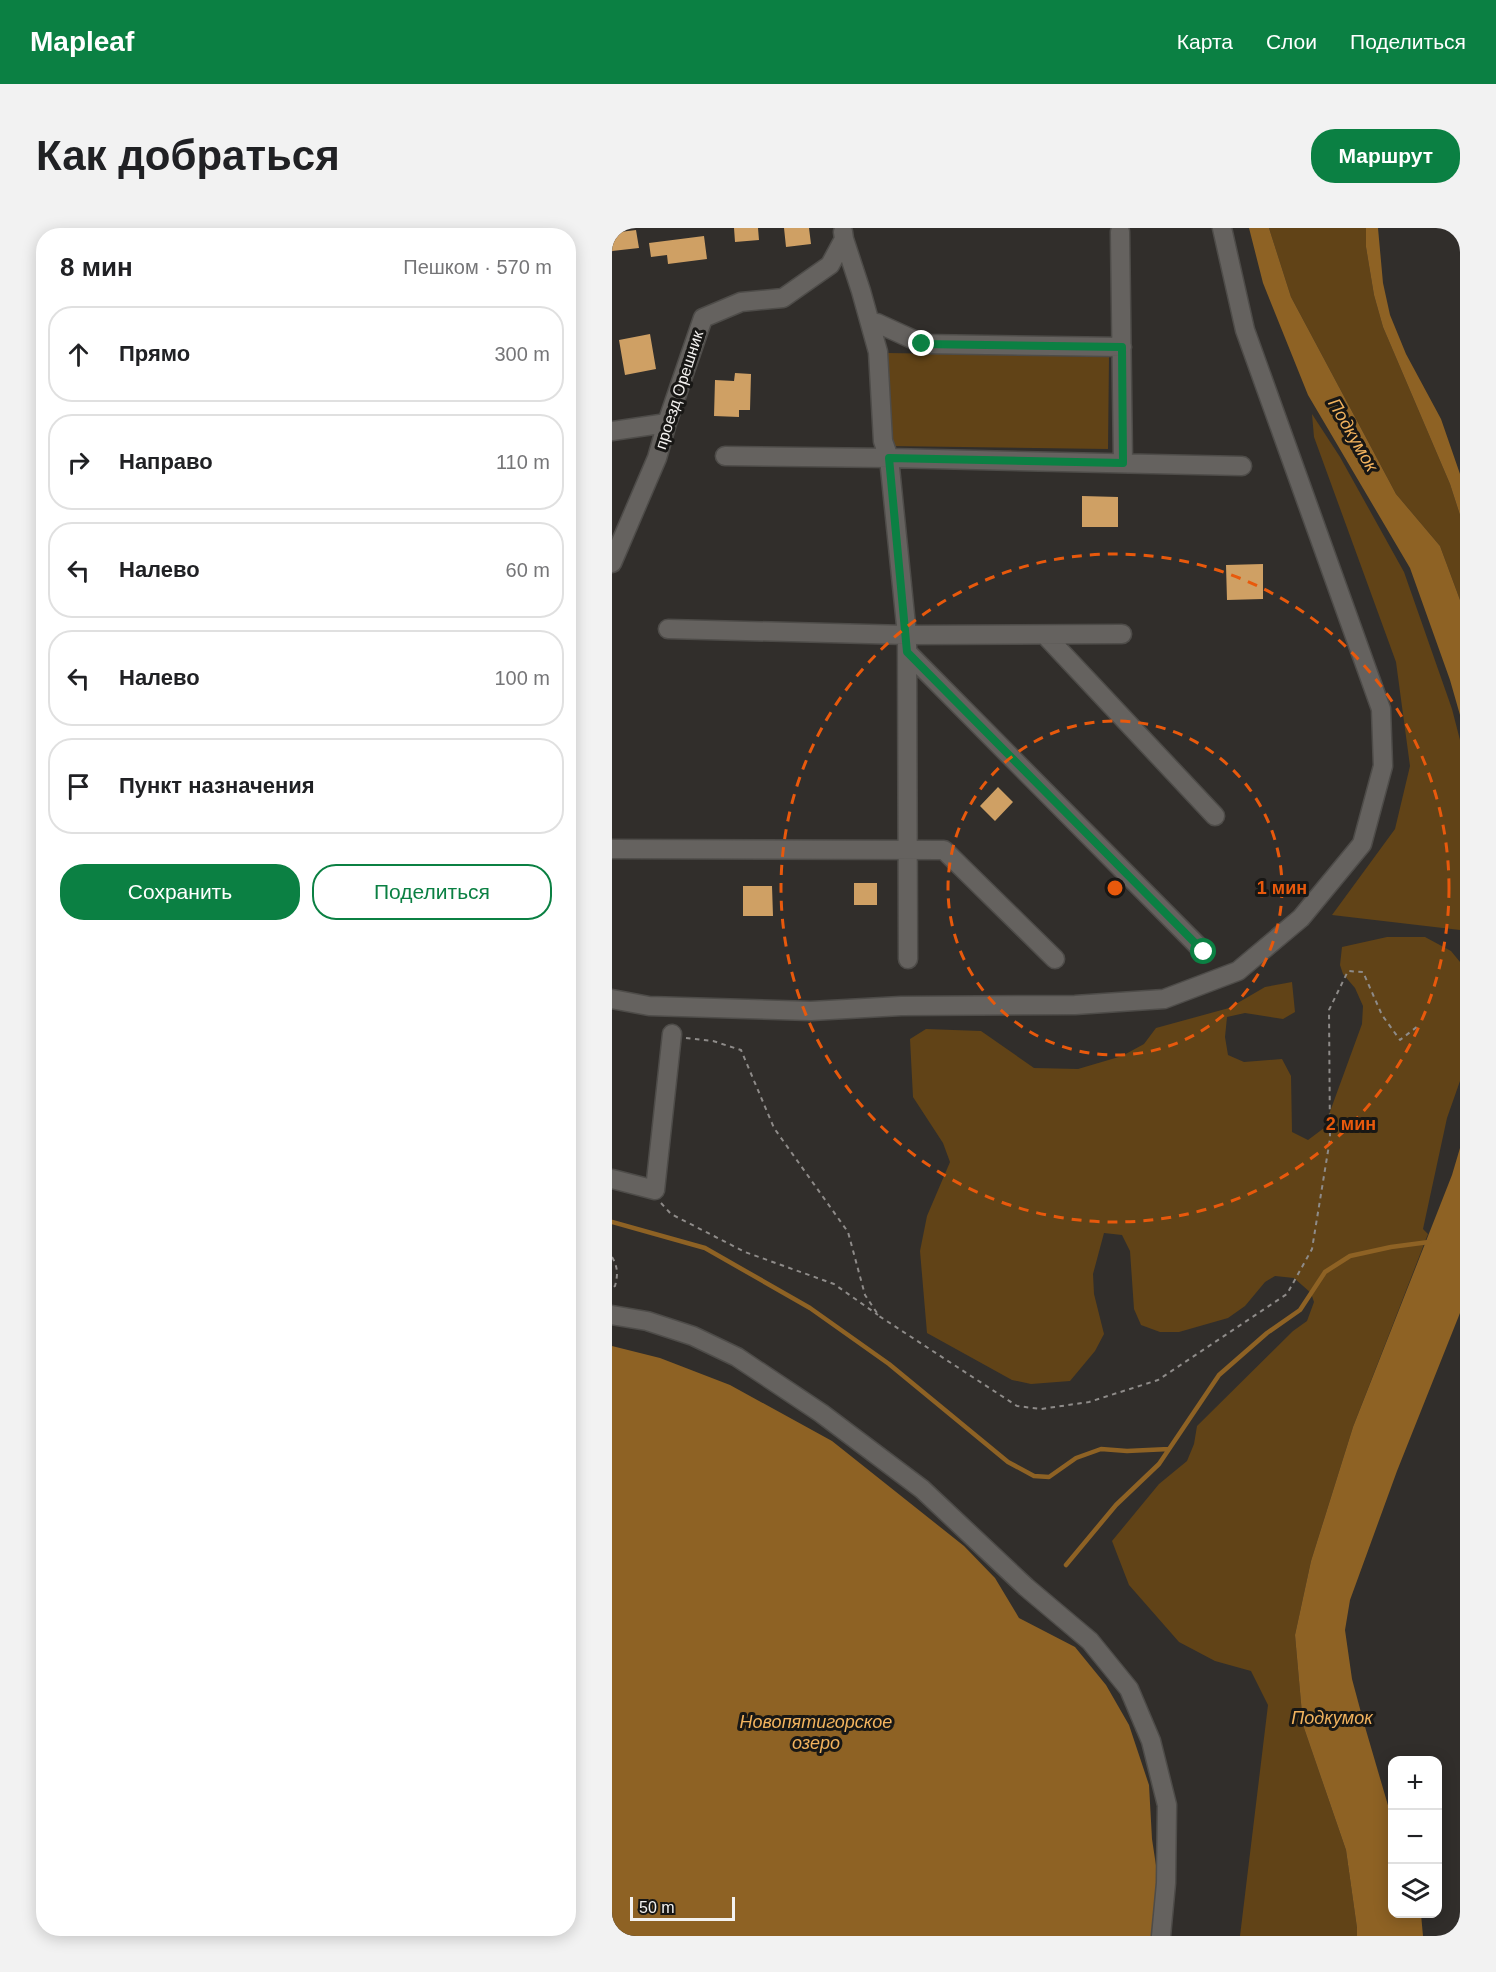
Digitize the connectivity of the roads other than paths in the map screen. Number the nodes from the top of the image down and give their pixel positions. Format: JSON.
{"nodes":[{"id":1,"x":1222,"y":228,"type":"edge"},
{"id":2,"x":1120,"y":232,"type":"dead end"},
{"id":3,"x":843,"y":233,"type":"edge"},
{"id":4,"x":877,"y":323,"type":"dead end"},
{"id":5,"x":1122,"y":347,"type":"junction"},
{"id":6,"x":667,"y":423,"type":"junction"},
{"id":7,"x":612,"y":431,"type":"edge"},
{"id":8,"x":725,"y":456,"type":"dead end"},
{"id":9,"x":889,"y":458,"type":"junction"},
{"id":10,"x":1123,"y":463,"type":"junction"},
{"id":11,"x":1242,"y":466,"type":"dead end"},
{"id":12,"x":612,"y":563,"type":"edge"},
{"id":13,"x":668,"y":629,"type":"dead end"},
{"id":14,"x":1122,"y":634,"type":"dead end"},
{"id":15,"x":1045,"y":635,"type":"junction"},
{"id":16,"x":907,"y":644,"type":"junction"},
{"id":17,"x":1215,"y":816,"type":"dead end"},
{"id":18,"x":612,"y":849,"type":"edge"},
{"id":19,"x":907,"y":850,"type":"junction"},
{"id":20,"x":1204,"y":952,"type":"dead end"},
{"id":21,"x":908,"y":959,"type":"dead end"},
{"id":22,"x":1055,"y":959,"type":"dead end"},
{"id":23,"x":612,"y":999,"type":"edge"},
{"id":24,"x":672,"y":1034,"type":"road end"},
{"id":25,"x":612,"y":1179,"type":"edge"},
{"id":26,"x":612,"y":1315,"type":"edge"},
{"id":27,"x":1161,"y":1936,"type":"edge"}],
"edges":[{"from":1,"to":23,"type":"street"},
{"from":2,"to":5,"type":"street"},
{"from":3,"to":6,"type":"street","name":"проезд Орешник"},
{"from":3,"to":9,"type":"street"},
{"from":4,"to":5,"type":"street"},
{"from":5,"to":10,"type":"street"},
{"from":6,"to":7,"type":"street"},
{"from":6,"to":12,"type":"street","name":"проезд Орешник"},
{"from":8,"to":9,"type":"street"},
{"from":9,"to":10,"type":"street"},
{"from":9,"to":16,"type":"street"},
{"from":10,"to":11,"type":"street"},
{"from":13,"to":16,"type":"street"},
{"from":14,"to":15,"type":"street"},
{"from":15,"to":16,"type":"street"},
{"from":15,"to":17,"type":"street"},
{"from":16,"to":19,"type":"street"},
{"from":16,"to":20,"type":"street"},
{"from":18,"to":19,"type":"street"},
{"from":19,"to":21,"type":"street"},
{"from":19,"to":22,"type":"street"},
{"from":24,"to":25,"type":"street"},
{"from":26,"to":27,"type":"street"}]}
